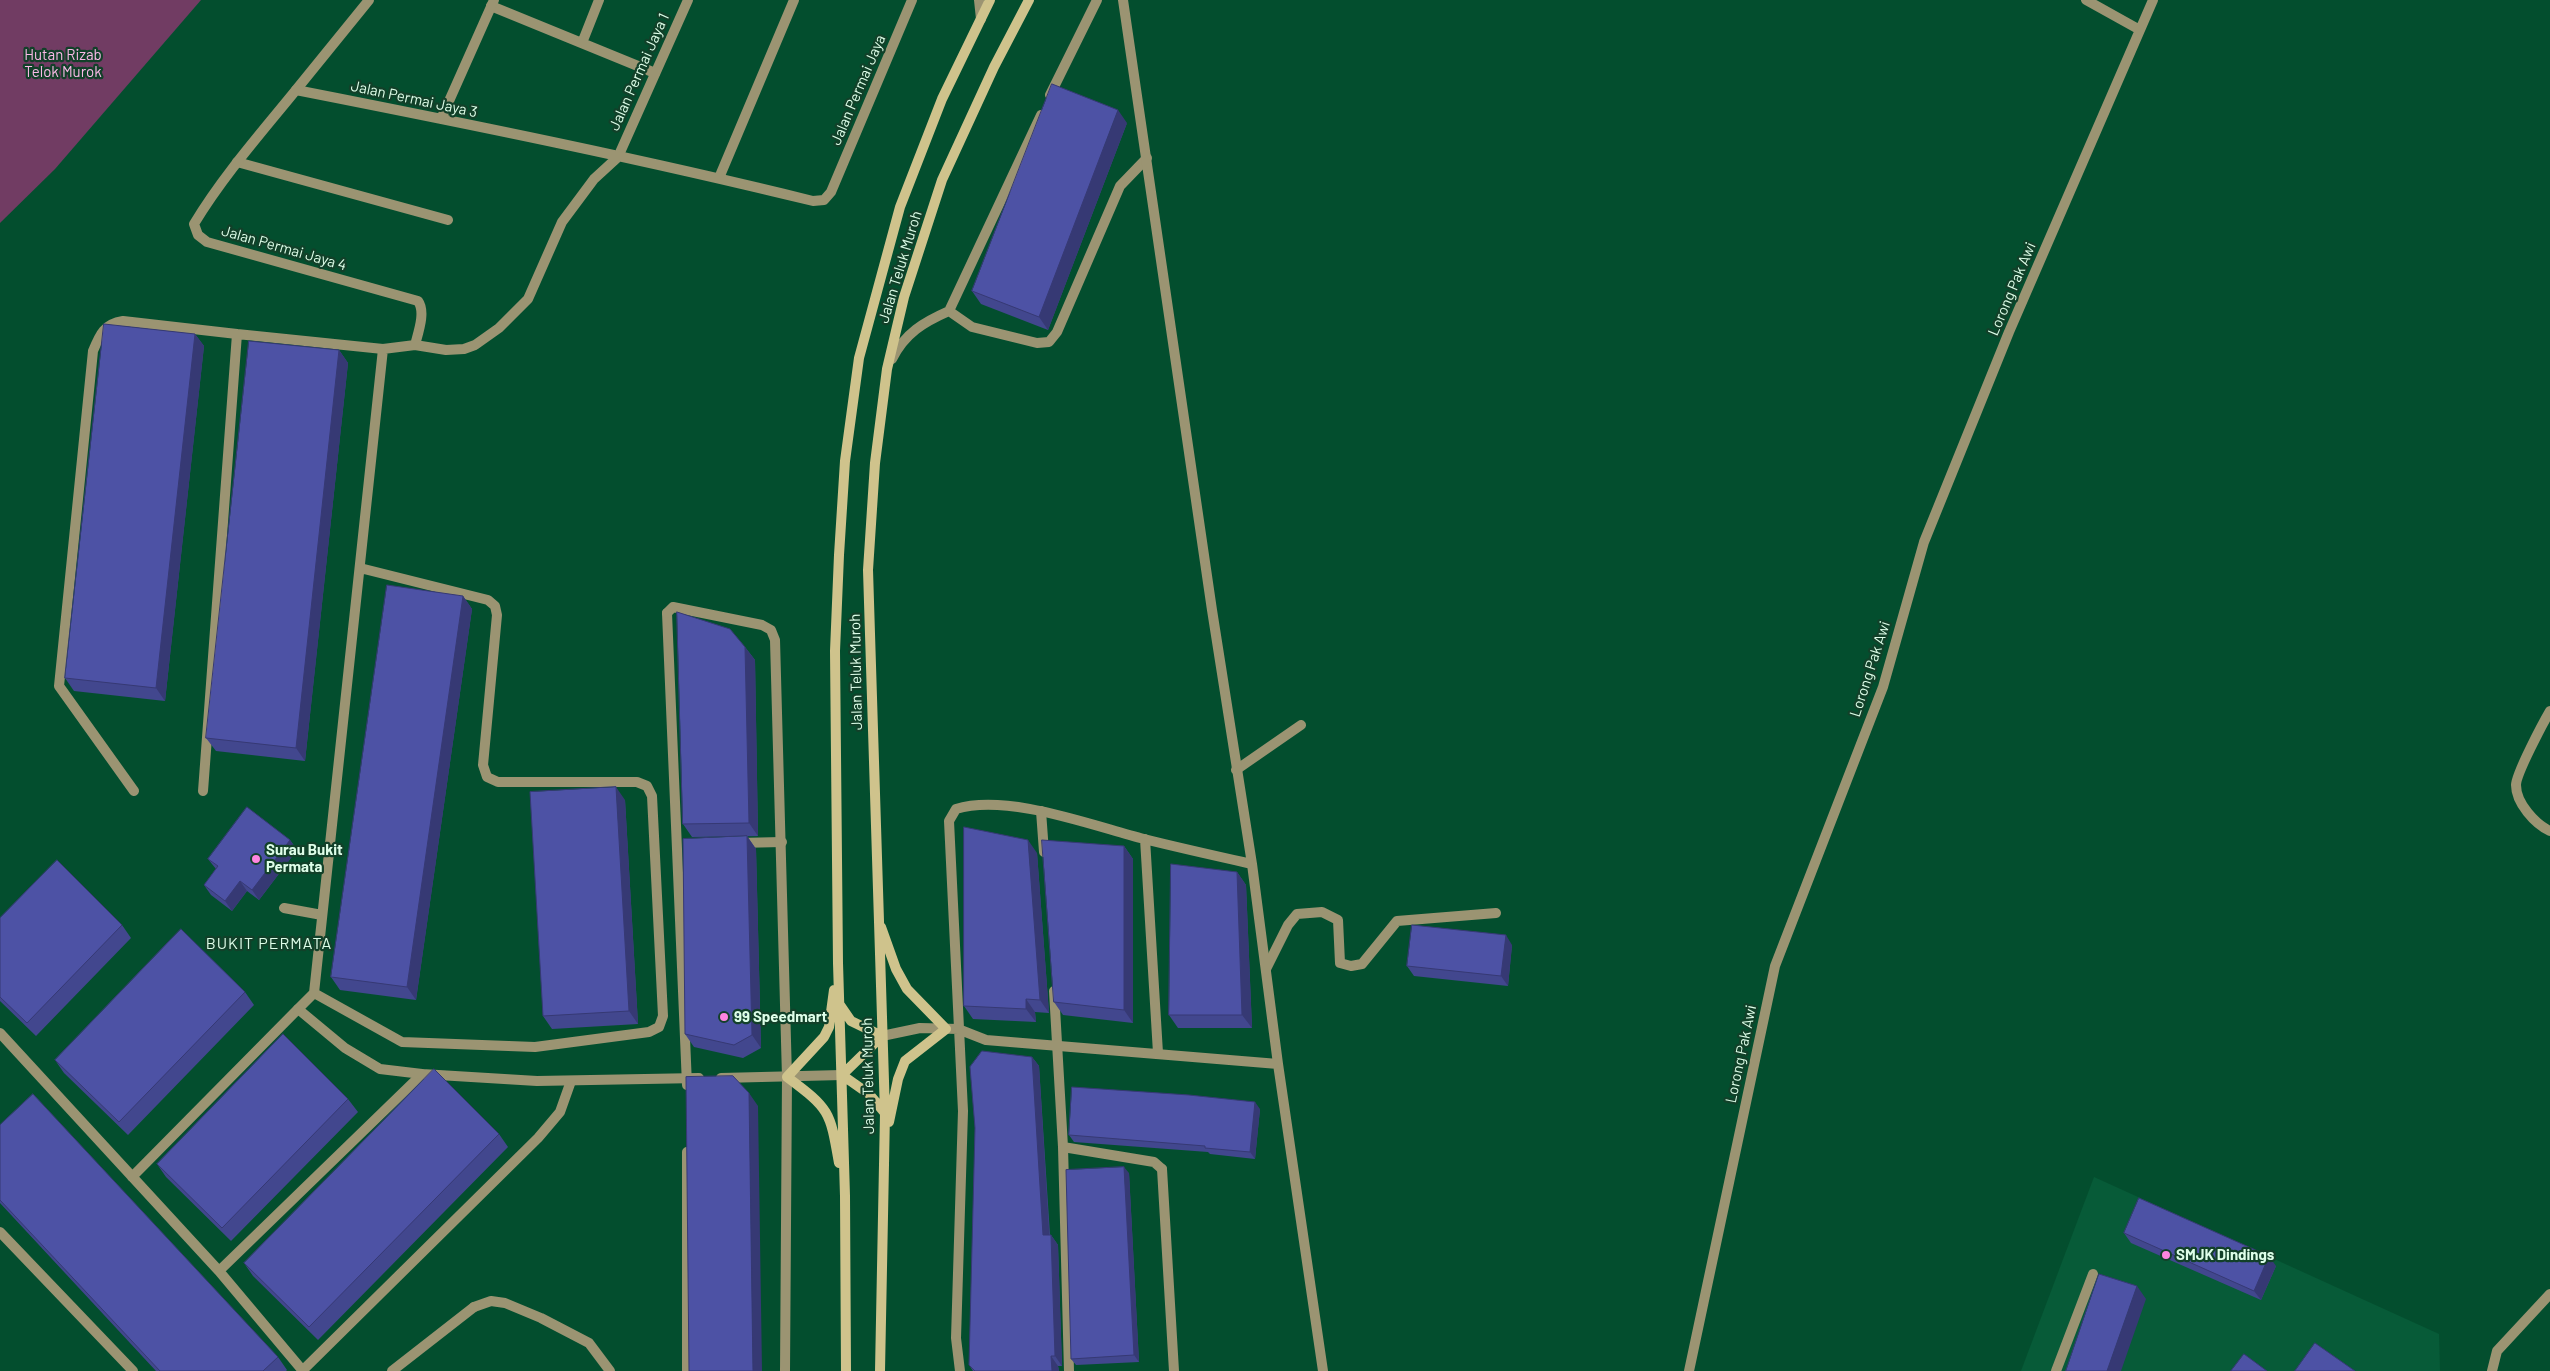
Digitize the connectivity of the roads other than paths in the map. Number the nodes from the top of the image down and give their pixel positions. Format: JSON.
{"nodes":[{"id":1,"x":369,"y":0,"type":"edge"},
{"id":2,"x":599,"y":0,"type":"edge"},
{"id":3,"x":688,"y":0,"type":"edge"},
{"id":4,"x":794,"y":0,"type":"edge"},
{"id":5,"x":912,"y":0,"type":"edge"},
{"id":6,"x":979,"y":0,"type":"edge"},
{"id":7,"x":990,"y":0,"type":"edge"},
{"id":8,"x":1029,"y":0,"type":"edge"},
{"id":9,"x":1097,"y":0,"type":"edge"},
{"id":10,"x":1123,"y":0,"type":"edge"},
{"id":11,"x":2086,"y":0,"type":"edge"},
{"id":12,"x":2153,"y":0,"type":"edge"},
{"id":13,"x":492,"y":3,"type":"edge"},
{"id":14,"x":2099,"y":3,"type":"edge"},
{"id":15,"x":981,"y":19,"type":"junction"},
{"id":16,"x":2140,"y":30,"type":"junction"},
{"id":17,"x":582,"y":43,"type":"junction"},
{"id":18,"x":655,"y":74,"type":"junction"},
{"id":19,"x":296,"y":90,"type":"junction"},
{"id":20,"x":441,"y":119,"type":"junction"},
{"id":21,"x":618,"y":157,"type":"junction"},
{"id":22,"x":1147,"y":158,"type":"junction"},
{"id":23,"x":237,"y":162,"type":"junction"},
{"id":24,"x":719,"y":178,"type":"junction"},
{"id":25,"x":831,"y":192,"type":"joint"},
{"id":26,"x":448,"y":220,"type":"dead end"},
{"id":27,"x":950,"y":311,"type":"junction"},
{"id":28,"x":237,"y":334,"type":"junction"},
{"id":29,"x":415,"y":345,"type":"junction"},
{"id":30,"x":383,"y":349,"type":"junction"},
{"id":31,"x":886,"y":369,"type":"junction"},
{"id":32,"x":360,"y":568,"type":"junction"},
{"id":33,"x":2550,"y":711,"type":"edge"},
{"id":34,"x":1301,"y":724,"type":"dead end"},
{"id":35,"x":1236,"y":770,"type":"junction"},
{"id":36,"x":134,"y":792,"type":"dead end"},
{"id":37,"x":203,"y":792,"type":"dead end"},
{"id":38,"x":1041,"y":811,"type":"junction"},
{"id":39,"x":2550,"y":831,"type":"edge"},
{"id":40,"x":1145,"y":839,"type":"junction"},
{"id":41,"x":782,"y":842,"type":"junction"},
{"id":42,"x":725,"y":843,"type":"edge"},
{"id":43,"x":1044,"y":859,"type":"edge"},
{"id":44,"x":1252,"y":864,"type":"junction"},
{"id":45,"x":284,"y":908,"type":"dead end"},
{"id":46,"x":1496,"y":912,"type":"dead end"},
{"id":47,"x":322,"y":915,"type":"junction"},
{"id":48,"x":877,"y":917,"type":"junction"},
{"id":49,"x":838,"y":963,"type":"junction"},
{"id":50,"x":1266,"y":969,"type":"junction"},
{"id":51,"x":1053,"y":976,"type":"edge"},
{"id":52,"x":314,"y":993,"type":"junction"},
{"id":53,"x":840,"y":1005,"type":"junction"},
{"id":54,"x":298,"y":1009,"type":"junction"},
{"id":55,"x":946,"y":1029,"type":"junction"},
{"id":56,"x":958,"y":1029,"type":"junction"},
{"id":57,"x":0,"y":1033,"type":"edge"},
{"id":58,"x":882,"y":1036,"type":"junction"},
{"id":59,"x":1058,"y":1045,"type":"junction"},
{"id":60,"x":1158,"y":1053,"type":"junction"},
{"id":61,"x":1278,"y":1064,"type":"junction"},
{"id":62,"x":422,"y":1074,"type":"junction"},
{"id":63,"x":842,"y":1075,"type":"junction"},
{"id":64,"x":788,"y":1077,"type":"junction"},
{"id":65,"x":687,"y":1079,"type":"junction"},
{"id":66,"x":571,"y":1081,"type":"junction"},
{"id":67,"x":687,"y":1098,"type":"edge"},
{"id":68,"x":885,"y":1113,"type":"junction"},
{"id":69,"x":687,"y":1137,"type":"edge"},
{"id":70,"x":885,"y":1144,"type":"junction"},
{"id":71,"x":1063,"y":1147,"type":"junction"},
{"id":72,"x":132,"y":1176,"type":"junction"},
{"id":73,"x":845,"y":1196,"type":"junction"},
{"id":74,"x":0,"y":1232,"type":"edge"},
{"id":75,"x":219,"y":1271,"type":"junction"},
{"id":76,"x":2093,"y":1274,"type":"dead end"},
{"id":77,"x":2550,"y":1294,"type":"edge"},
{"id":78,"x":132,"y":1371,"type":"edge"},
{"id":79,"x":302,"y":1371,"type":"edge"},
{"id":80,"x":392,"y":1371,"type":"edge"},
{"id":81,"x":610,"y":1371,"type":"edge"},
{"id":82,"x":688,"y":1371,"type":"edge"},
{"id":83,"x":785,"y":1371,"type":"edge"},
{"id":84,"x":846,"y":1371,"type":"edge"},
{"id":85,"x":880,"y":1371,"type":"edge"},
{"id":86,"x":960,"y":1371,"type":"edge"},
{"id":87,"x":1069,"y":1371,"type":"edge"},
{"id":88,"x":1174,"y":1371,"type":"edge"},
{"id":89,"x":1323,"y":1371,"type":"edge"},
{"id":90,"x":1689,"y":1371,"type":"edge"},
{"id":91,"x":2056,"y":1371,"type":"edge"},
{"id":92,"x":2492,"y":1371,"type":"edge"}],
"edges":[{"from":1,"to":19,"type":"street"},
{"from":2,"to":17,"type":"street"},
{"from":3,"to":18,"type":"street","name":"Jalan Permai Jaya 1"},
{"from":4,"to":24,"type":"street"},
{"from":5,"to":25,"type":"street","name":"Jalan Permai Jaya"},
{"from":6,"to":15,"type":"street"},
{"from":7,"to":15,"type":"main road","name":"Jalan Teluk Muroh"},
{"from":8,"to":31,"type":"main road","name":"Jalan Teluk Muroh"},
{"from":9,"to":27,"type":"street"},
{"from":10,"to":22,"type":"street"},
{"from":11,"to":14,"type":"street"},
{"from":12,"to":16,"type":"street","name":"Lorong Pak Awi"},
{"from":13,"to":17,"type":"street"},
{"from":13,"to":20,"type":"street"},
{"from":14,"to":16,"type":"street"},
{"from":15,"to":49,"type":"main road","name":"Jalan Teluk Muroh"},
{"from":16,"to":90,"type":"street","name":"Lorong Pak Awi"},
{"from":17,"to":18,"type":"street"},
{"from":18,"to":21,"type":"street","name":"Jalan Permai Jaya 1"},
{"from":19,"to":20,"type":"street","name":"Jalan Permai Jaya 3"},
{"from":19,"to":23,"type":"street"},
{"from":20,"to":21,"type":"street","name":"Jalan Permai Jaya 3"},
{"from":21,"to":24,"type":"street","name":"Jalan Permai Jaya 3"},
{"from":21,"to":29,"type":"street"},
{"from":22,"to":27,"type":"street"},
{"from":22,"to":35,"type":"street"},
{"from":23,"to":26,"type":"street"},
{"from":23,"to":29,"type":"street","name":"Jalan Permai Jaya 4"},
{"from":24,"to":25,"type":"street","name":"Jalan Permai Jaya 3"},
{"from":27,"to":31,"type":"street"},
{"from":28,"to":30,"type":"street"},
{"from":28,"to":36,"type":"street"},
{"from":28,"to":37,"type":"street"},
{"from":29,"to":30,"type":"street"},
{"from":30,"to":32,"type":"street"},
{"from":31,"to":48,"type":"main road","name":"Jalan Teluk Muroh"},
{"from":32,"to":47,"type":"street"},
{"from":32,"to":52,"type":"street"},
{"from":33,"to":39,"type":"street"},
{"from":34,"to":35,"type":"street"},
{"from":35,"to":44,"type":"street"},
{"from":38,"to":40,"type":"street"},
{"from":38,"to":43,"type":"street"},
{"from":38,"to":56,"type":"street"},
{"from":40,"to":44,"type":"street"},
{"from":40,"to":60,"type":"street"},
{"from":41,"to":42,"type":"street"},
{"from":41,"to":64,"type":"street"},
{"from":41,"to":65,"type":"street"},
{"from":44,"to":50,"type":"street"},
{"from":45,"to":47,"type":"street"},
{"from":46,"to":50,"type":"street"},
{"from":47,"to":52,"type":"street"},
{"from":48,"to":55,"type":"main road"},
{"from":48,"to":58,"type":"main road","name":"Jalan Teluk Muroh"},
{"from":49,"to":53,"type":"main road","name":"Jalan Teluk Muroh"},
{"from":49,"to":64,"type":"main road"},
{"from":50,"to":61,"type":"street"},
{"from":51,"to":59,"type":"street"},
{"from":52,"to":54,"type":"street"},
{"from":53,"to":58,"type":"main road"},
{"from":53,"to":63,"type":"main road","name":"Jalan Teluk Muroh"},
{"from":54,"to":62,"type":"street"},
{"from":54,"to":72,"type":"street"},
{"from":55,"to":56,"type":"street"},
{"from":55,"to":58,"type":"street"},
{"from":55,"to":70,"type":"main road"},
{"from":56,"to":59,"type":"street"},
{"from":56,"to":86,"type":"street"},
{"from":57,"to":72,"type":"street"},
{"from":58,"to":63,"type":"main road"},
{"from":58,"to":68,"type":"main road","name":"Jalan Teluk Muroh"},
{"from":59,"to":60,"type":"street"},
{"from":59,"to":71,"type":"street"},
{"from":60,"to":61,"type":"street"},
{"from":61,"to":89,"type":"street"},
{"from":62,"to":66,"type":"street"},
{"from":62,"to":75,"type":"street"},
{"from":63,"to":64,"type":"street"},
{"from":63,"to":68,"type":"main road"},
{"from":63,"to":73,"type":"main road","name":"Jalan Teluk Muroh"},
{"from":64,"to":65,"type":"street"},
{"from":64,"to":73,"type":"main road"},
{"from":64,"to":83,"type":"street"},
{"from":65,"to":66,"type":"street"},
{"from":65,"to":67,"type":"street"},
{"from":66,"to":79,"type":"street"},
{"from":68,"to":70,"type":"main road","name":"Jalan Teluk Muroh"},
{"from":69,"to":82,"type":"street"},
{"from":70,"to":85,"type":"main road","name":"Jalan Teluk Muroh"},
{"from":71,"to":87,"type":"street"},
{"from":71,"to":88,"type":"street"},
{"from":72,"to":75,"type":"street"},
{"from":73,"to":84,"type":"main road","name":"Jalan Teluk Muroh"},
{"from":74,"to":78,"type":"street"},
{"from":75,"to":79,"type":"street"},
{"from":76,"to":91,"type":"street"},
{"from":77,"to":92,"type":"street"},
{"from":80,"to":81,"type":"street"}]}
